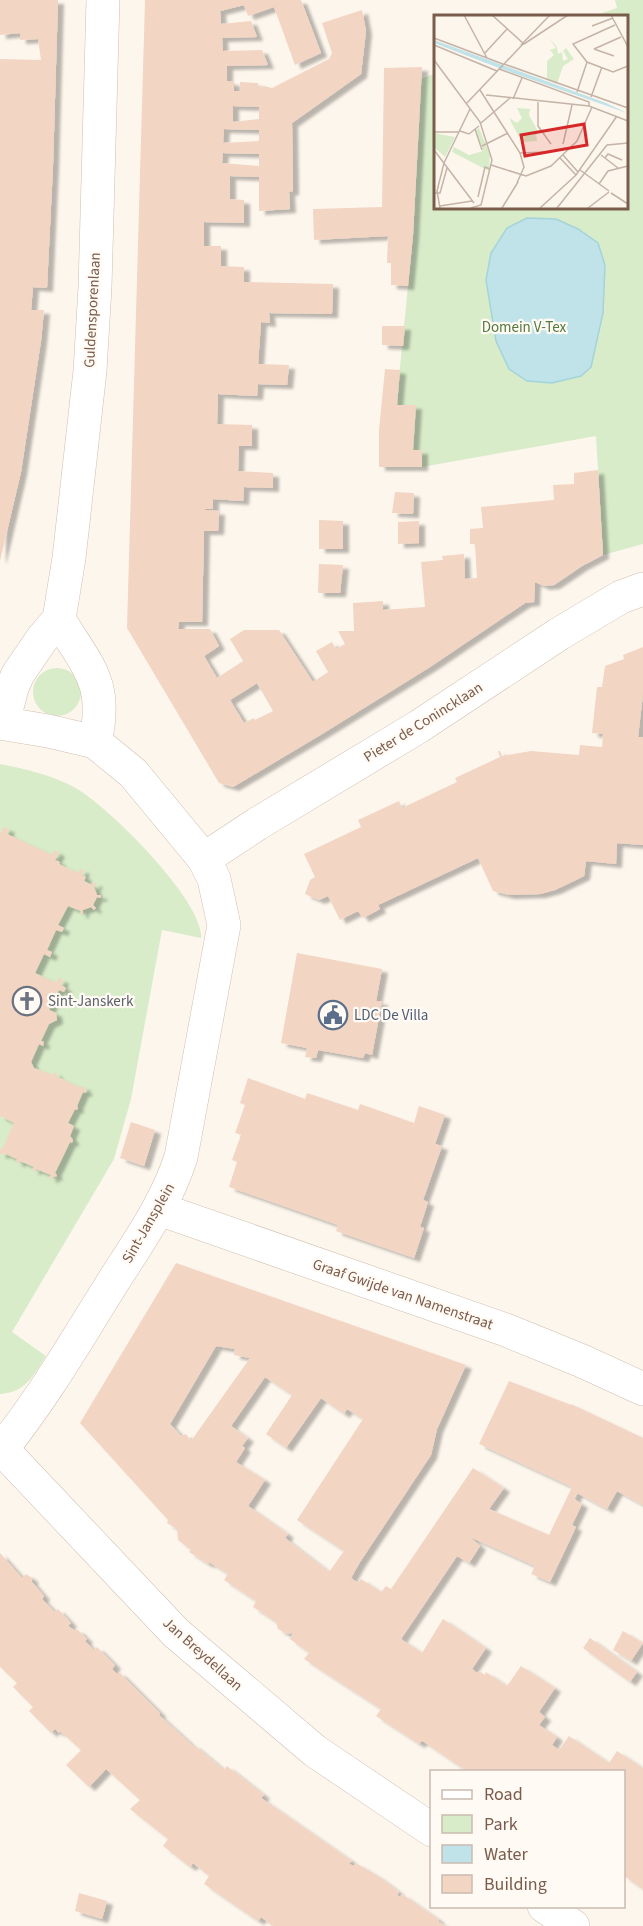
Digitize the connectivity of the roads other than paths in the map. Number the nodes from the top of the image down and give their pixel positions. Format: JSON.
{"nodes":[{"id":1,"x":103,"y":0,"type":"edge"},
{"id":2,"x":643,"y":589,"type":"edge"},
{"id":3,"x":58,"y":619,"type":"junction"},
{"id":4,"x":2,"y":723,"type":"edge"},
{"id":5,"x":95,"y":742,"type":"junction"},
{"id":6,"x":204,"y":859,"type":"junction"},
{"id":7,"x":159,"y":1209,"type":"junction"},
{"id":8,"x":643,"y":1389,"type":"edge"},
{"id":9,"x":1,"y":1449,"type":"edge"},
{"id":10,"x":430,"y":1829,"type":"edge"},
{"id":11,"x":547,"y":1908,"type":"edge"},
{"id":12,"x":573,"y":1926,"type":"edge"}],
"edges":[{"from":1,"to":3,"type":"street","name":"Guldensporenlaan"},
{"from":2,"to":6,"type":"street","name":"Pieter de Conincklaan"},
{"from":3,"to":4,"type":"street","name":"Guldensporenlaan"},
{"from":3,"to":5,"type":"street"},
{"from":4,"to":5,"type":"street"},
{"from":5,"to":6,"type":"street"},
{"from":6,"to":7,"type":"street","name":"Sint-Jansplein"},
{"from":7,"to":8,"type":"street","name":"Graaf Gwijde van Namenstraat"},
{"from":7,"to":9,"type":"street","name":"Sint-Jansplein"},
{"from":9,"to":10,"type":"street","name":"Jan Breydellaan"},
{"from":11,"to":12,"type":"street"}]}
